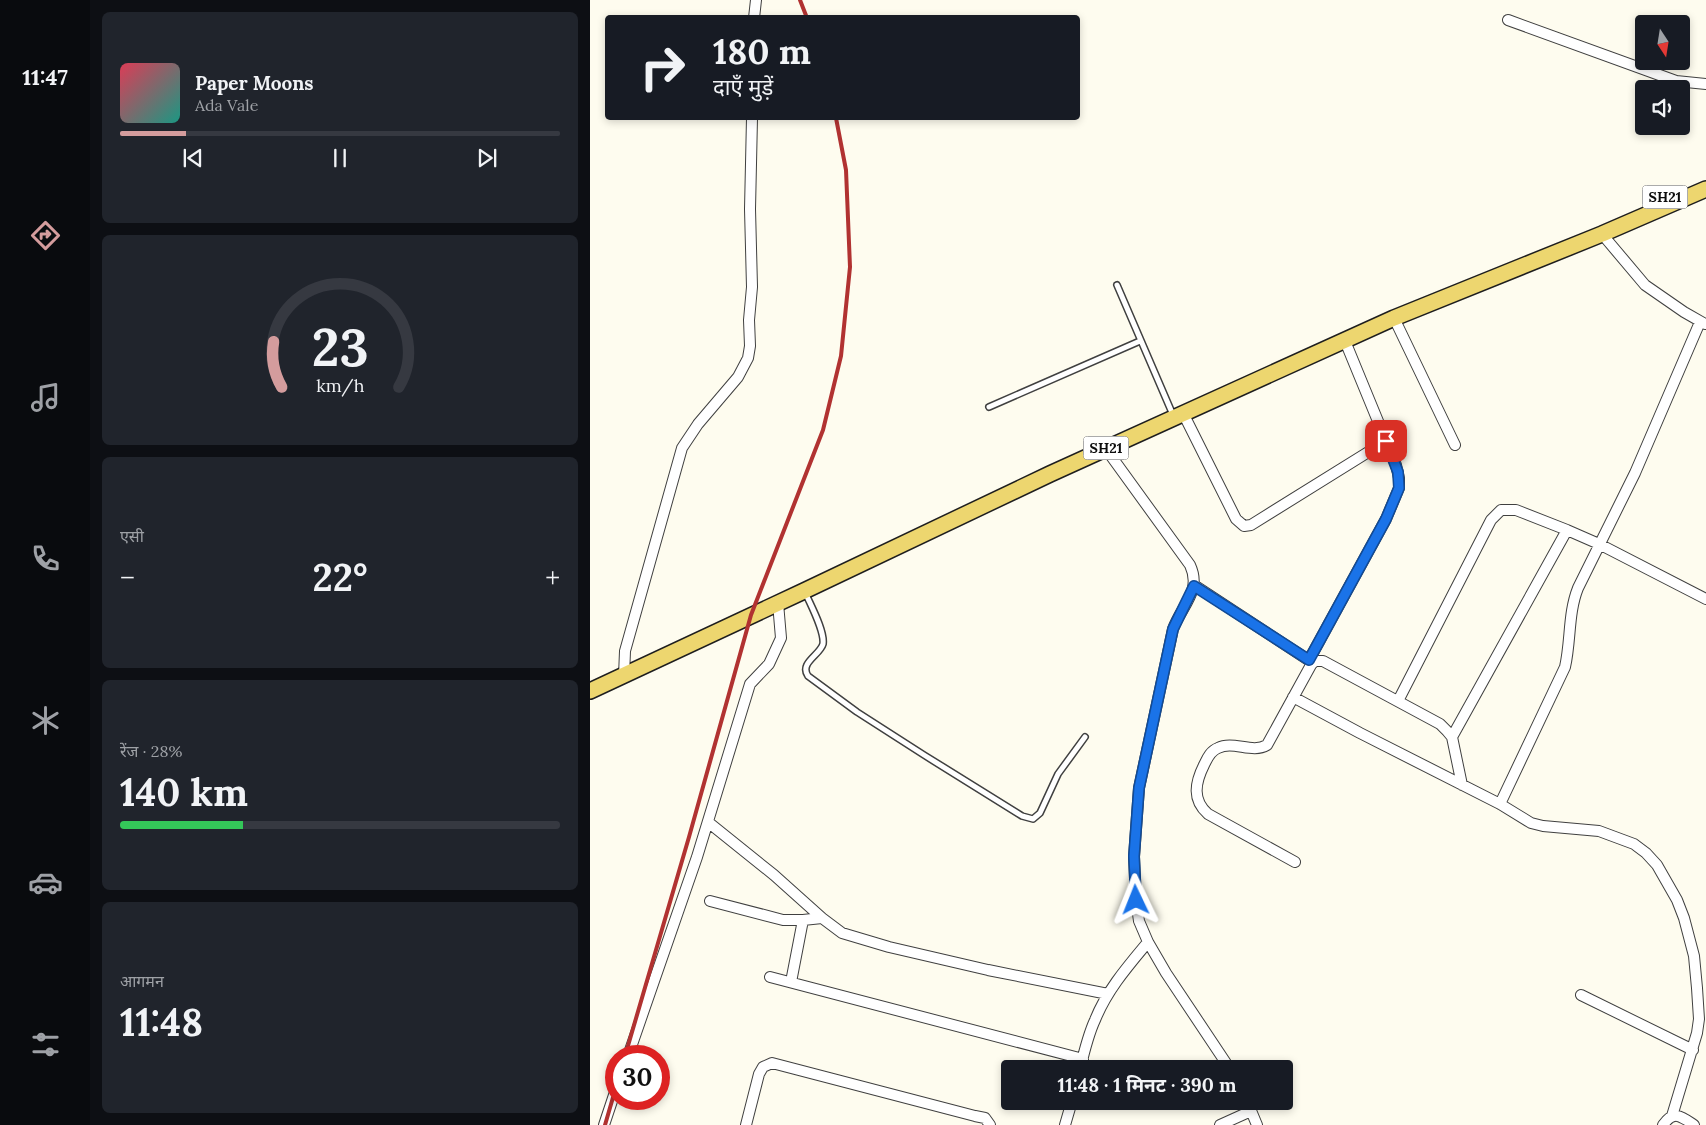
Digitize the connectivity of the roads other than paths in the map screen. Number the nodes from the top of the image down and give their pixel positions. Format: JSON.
{"nodes":[{"id":1,"x":756,"y":0,"type":"edge"},
{"id":2,"x":754,"y":15,"type":"edge"},
{"id":3,"x":1508,"y":20,"type":"dead end"},
{"id":4,"x":1706,"y":84,"type":"edge"},
{"id":5,"x":752,"y":120,"type":"edge"},
{"id":6,"x":1706,"y":178,"type":"edge"},
{"id":7,"x":1706,"y":189,"type":"edge"},
{"id":8,"x":1628,"y":222,"type":"junction"},
{"id":9,"x":1602,"y":234,"type":"junction"},
{"id":10,"x":1116,"y":285,"type":"dead end"},
{"id":11,"x":1394,"y":318,"type":"junction"},
{"id":12,"x":1703,"y":323,"type":"edge"},
{"id":13,"x":1140,"y":341,"type":"junction"},
{"id":14,"x":1345,"y":341,"type":"junction"},
{"id":15,"x":989,"y":407,"type":"dead end"},
{"id":16,"x":1179,"y":416,"type":"junction"},
{"id":17,"x":1386,"y":441,"type":"junction"},
{"id":18,"x":1455,"y":445,"type":"dead end"},
{"id":19,"x":1106,"y":448,"type":"junction"},
{"id":20,"x":1567,"y":530,"type":"junction"},
{"id":21,"x":1599,"y":544,"type":"junction"},
{"id":22,"x":1194,"y":586,"type":"junction"},
{"id":23,"x":804,"y":591,"type":"junction"},
{"id":24,"x":1706,"y":598,"type":"edge"},
{"id":25,"x":778,"y":603,"type":"junction"},
{"id":26,"x":1311,"y":662,"type":"junction"},
{"id":27,"x":624,"y":676,"type":"junction"},
{"id":28,"x":590,"y":690,"type":"edge"},
{"id":29,"x":1293,"y":697,"type":"junction"},
{"id":30,"x":1398,"y":701,"type":"junction"},
{"id":31,"x":1085,"y":737,"type":"dead end"},
{"id":32,"x":1452,"y":737,"type":"junction"},
{"id":33,"x":1462,"y":785,"type":"junction"},
{"id":34,"x":1500,"y":804,"type":"junction"},
{"id":35,"x":708,"y":822,"type":"junction"},
{"id":36,"x":1294,"y":862,"type":"dead end"},
{"id":37,"x":710,"y":901,"type":"dead end"},
{"id":38,"x":822,"y":918,"type":"junction"},
{"id":39,"x":803,"y":920,"type":"junction"},
{"id":40,"x":1148,"y":942,"type":"junction"},
{"id":41,"x":770,"y":976,"type":"dead end"},
{"id":42,"x":791,"y":982,"type":"junction"},
{"id":43,"x":1108,"y":994,"type":"junction"},
{"id":44,"x":1581,"y":994,"type":"dead end"},
{"id":45,"x":632,"y":1045,"type":"edge"},
{"id":46,"x":1693,"y":1050,"type":"junction"},
{"id":47,"x":1068,"y":1060,"type":"edge"},
{"id":48,"x":1083,"y":1060,"type":"edge"},
{"id":49,"x":1224,"y":1060,"type":"edge"},
{"id":50,"x":609,"y":1110,"type":"edge"},
{"id":51,"x":1070,"y":1110,"type":"edge"},
{"id":52,"x":1243,"y":1110,"type":"edge"},
{"id":53,"x":1251,"y":1110,"type":"edge"},
{"id":54,"x":1672,"y":1116,"type":"junction"},
{"id":55,"x":604,"y":1125,"type":"edge"},
{"id":56,"x":746,"y":1125,"type":"edge"},
{"id":57,"x":990,"y":1125,"type":"edge"},
{"id":58,"x":1066,"y":1125,"type":"edge"},
{"id":59,"x":1220,"y":1125,"type":"edge"},
{"id":60,"x":1257,"y":1125,"type":"edge"},
{"id":61,"x":1663,"y":1125,"type":"edge"},
{"id":62,"x":1694,"y":1125,"type":"edge"}],
"edges":[{"from":1,"to":2,"type":"street"},
{"from":3,"to":4,"type":"street"},
{"from":5,"to":27,"type":"street"},
{"from":6,"to":8,"type":"main road","number":"SH21"},
{"from":7,"to":8,"type":"main road","number":"SH21"},
{"from":8,"to":9,"type":"main road","number":"SH21"},
{"from":9,"to":11,"type":"main road","number":"SH21"},
{"from":9,"to":12,"type":"street"},
{"from":10,"to":13,"type":"lane"},
{"from":11,"to":14,"type":"main road","number":"SH21"},
{"from":11,"to":18,"type":"street"},
{"from":12,"to":21,"type":"street"},
{"from":13,"to":15,"type":"lane"},
{"from":13,"to":16,"type":"lane"},
{"from":14,"to":16,"type":"main road","number":"SH21"},
{"from":14,"to":17,"type":"street"},
{"from":16,"to":17,"type":"street"},
{"from":16,"to":19,"type":"main road","number":"SH21"},
{"from":17,"to":26,"type":"street"},
{"from":19,"to":22,"type":"street"},
{"from":19,"to":23,"type":"main road","number":"SH21"},
{"from":20,"to":21,"type":"street"},
{"from":20,"to":30,"type":"street"},
{"from":20,"to":32,"type":"street"},
{"from":21,"to":24,"type":"street"},
{"from":21,"to":34,"type":"street"},
{"from":22,"to":26,"type":"street"},
{"from":22,"to":40,"type":"street"},
{"from":23,"to":25,"type":"main road","number":"SH21"},
{"from":23,"to":31,"type":"lane"},
{"from":25,"to":27,"type":"main road","number":"SH21"},
{"from":25,"to":35,"type":"street"},
{"from":26,"to":29,"type":"street"},
{"from":26,"to":30,"type":"street"},
{"from":27,"to":28,"type":"main road","number":"SH21"},
{"from":29,"to":33,"type":"street"},
{"from":29,"to":36,"type":"street"},
{"from":30,"to":32,"type":"street"},
{"from":32,"to":33,"type":"street"},
{"from":33,"to":34,"type":"street"},
{"from":34,"to":46,"type":"street"},
{"from":35,"to":38,"type":"street"},
{"from":35,"to":45,"type":"street"},
{"from":37,"to":39,"type":"street"},
{"from":38,"to":39,"type":"street"},
{"from":38,"to":43,"type":"street"},
{"from":39,"to":42,"type":"street"},
{"from":40,"to":43,"type":"street"},
{"from":40,"to":49,"type":"street"},
{"from":41,"to":42,"type":"street"},
{"from":42,"to":47,"type":"street"},
{"from":43,"to":48,"type":"street"},
{"from":44,"to":46,"type":"street"},
{"from":46,"to":54,"type":"street"},
{"from":50,"to":55,"type":"street"},
{"from":51,"to":58,"type":"street"},
{"from":52,"to":59,"type":"street"},
{"from":53,"to":60,"type":"street"},
{"from":54,"to":61,"type":"street"},
{"from":54,"to":62,"type":"street"},
{"from":56,"to":57,"type":"street"}]}
